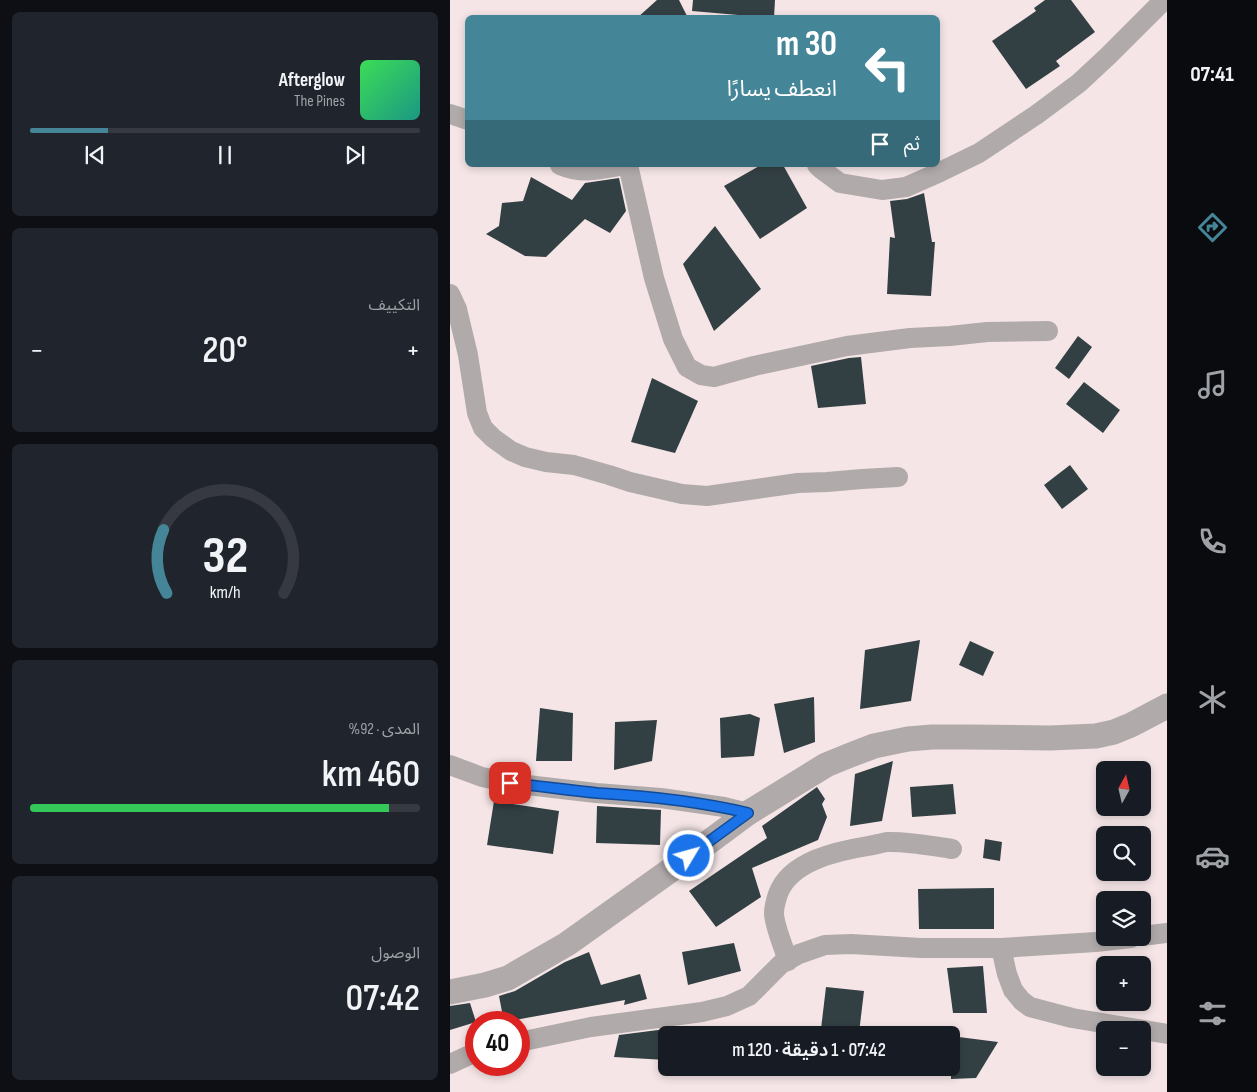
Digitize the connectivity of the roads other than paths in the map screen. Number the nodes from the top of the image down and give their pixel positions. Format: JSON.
{"nodes":[{"id":1,"x":1164,"y":0,"type":"edge"},
{"id":2,"x":450,"y":114,"type":"edge"},
{"id":3,"x":465,"y":119,"type":"edge"},
{"id":4,"x":566,"y":167,"type":"edge"},
{"id":5,"x":615,"y":167,"type":"edge"},
{"id":6,"x":627,"y":167,"type":"edge"},
{"id":7,"x":819,"y":167,"type":"edge"},
{"id":8,"x":450,"y":294,"type":"edge"},
{"id":9,"x":1048,"y":330,"type":"dead end"},
{"id":10,"x":898,"y":478,"type":"dead end"},
{"id":11,"x":1167,"y":706,"type":"edge"},
{"id":12,"x":450,"y":765,"type":"edge"},
{"id":13,"x":748,"y":813,"type":"junction"},
{"id":14,"x":952,"y":849,"type":"dead end"},
{"id":15,"x":1167,"y":932,"type":"edge"},
{"id":16,"x":1151,"y":935,"type":"edge"},
{"id":17,"x":1096,"y":942,"type":"edge"},
{"id":18,"x":1001,"y":948,"type":"junction"},
{"id":19,"x":788,"y":961,"type":"junction"},
{"id":20,"x":450,"y":992,"type":"edge"},
{"id":21,"x":1167,"y":1034,"type":"edge"},
{"id":22,"x":530,"y":1040,"type":"edge"},
{"id":23,"x":465,"y":1057,"type":"edge"},
{"id":24,"x":450,"y":1064,"type":"edge"}],
"edges":[{"from":1,"to":7,"type":"street"},
{"from":2,"to":3,"type":"street"},
{"from":4,"to":5,"type":"street"},
{"from":6,"to":9,"type":"street"},
{"from":8,"to":10,"type":"street"},
{"from":11,"to":13,"type":"street"},
{"from":12,"to":13,"type":"street"},
{"from":13,"to":20,"type":"street"},
{"from":14,"to":19,"type":"street"},
{"from":15,"to":16,"type":"street"},
{"from":17,"to":18,"type":"street"},
{"from":18,"to":19,"type":"street"},
{"from":18,"to":21,"type":"street"},
{"from":19,"to":22,"type":"street"},
{"from":23,"to":24,"type":"street"}]}
